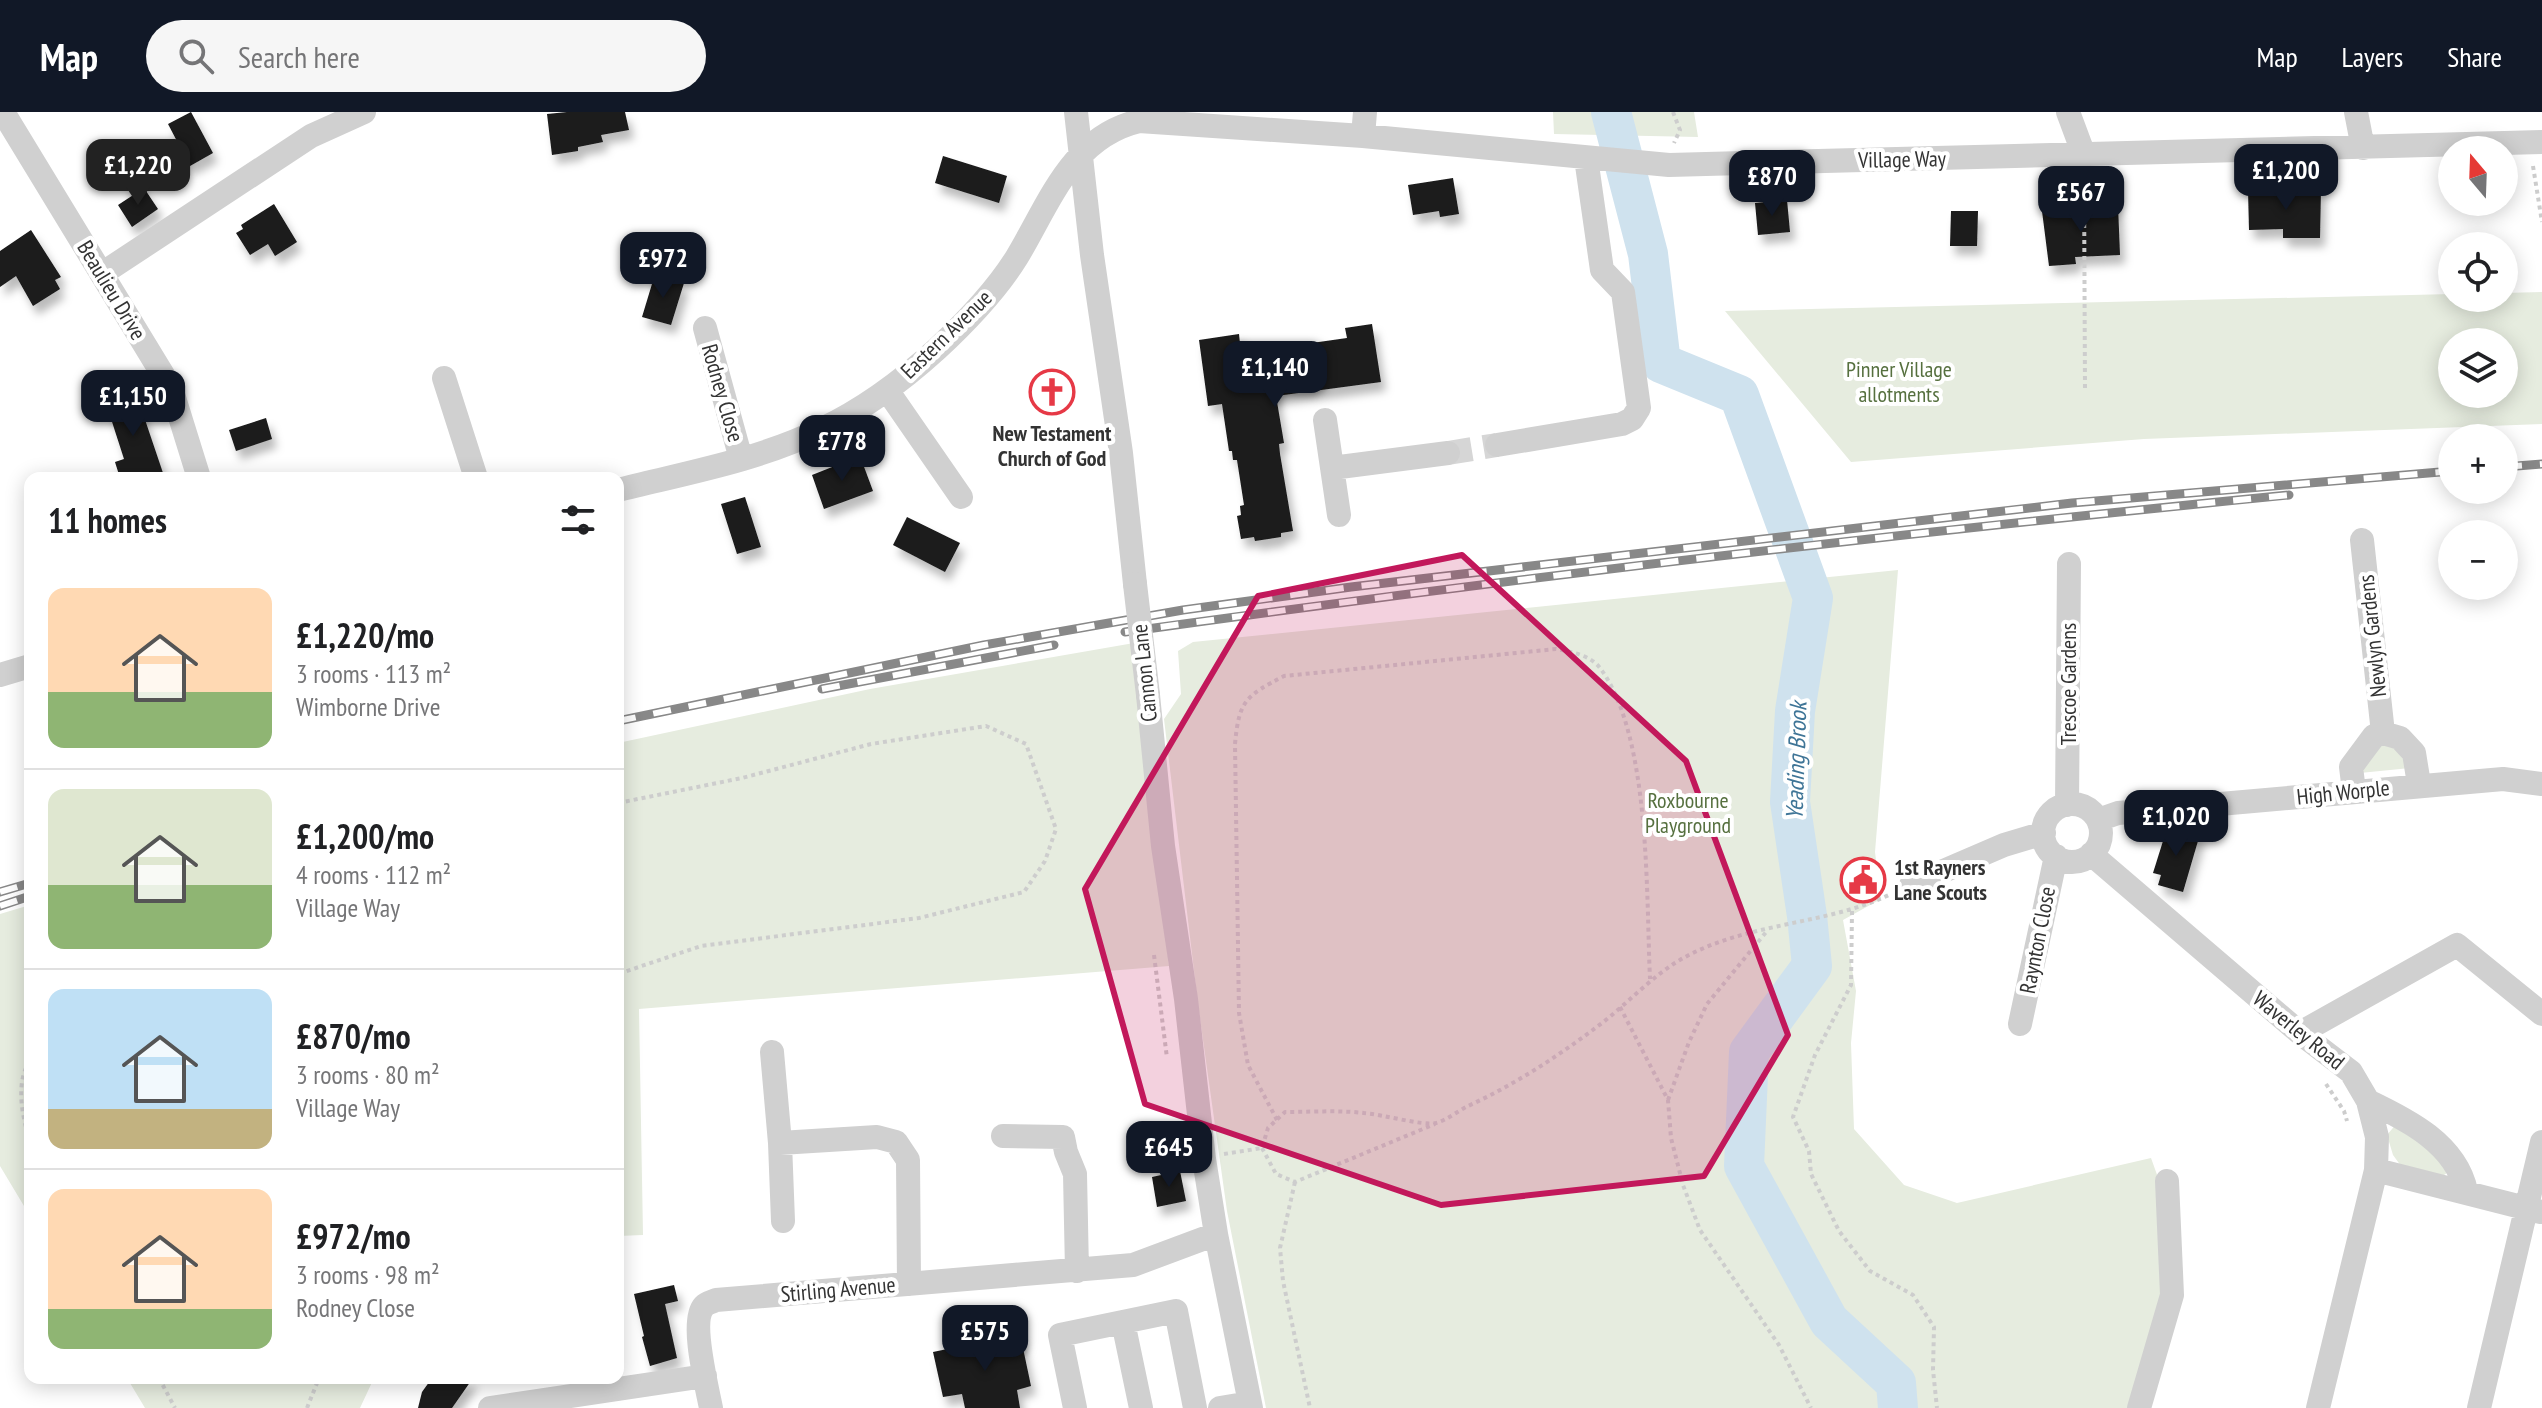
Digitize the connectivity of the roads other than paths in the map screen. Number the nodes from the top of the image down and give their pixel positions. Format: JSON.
{"nodes":[{"id":1,"x":364,"y":112,"type":"edge"},
{"id":2,"x":1076,"y":112,"type":"edge"},
{"id":3,"x":2068,"y":112,"type":"edge"},
{"id":4,"x":2356,"y":112,"type":"edge"},
{"id":5,"x":1364,"y":124,"type":"edge"},
{"id":6,"x":6,"y":125,"type":"edge"},
{"id":7,"x":2536,"y":143,"type":"edge"},
{"id":8,"x":2363,"y":148,"type":"junction"},
{"id":9,"x":1081,"y":154,"type":"junction"},
{"id":10,"x":2084,"y":155,"type":"junction"},
{"id":11,"x":1586,"y":158,"type":"junction"},
{"id":12,"x":103,"y":273,"type":"junction"},
{"id":13,"x":705,"y":328,"type":"dead end"},
{"id":14,"x":444,"y":378,"type":"dead end"},
{"id":15,"x":887,"y":390,"type":"junction"},
{"id":16,"x":1325,"y":420,"type":"dead end"},
{"id":17,"x":1497,"y":445,"type":"tunnel mouth"},
{"id":18,"x":1448,"y":453,"type":"tunnel mouth"},
{"id":19,"x":741,"y":459,"type":"junction"},
{"id":20,"x":1343,"y":466,"type":"junction"},
{"id":21,"x":197,"y":472,"type":"edge"},
{"id":22,"x":474,"y":472,"type":"edge"},
{"id":23,"x":624,"y":488,"type":"edge"},
{"id":24,"x":961,"y":497,"type":"dead end"},
{"id":25,"x":1339,"y":515,"type":"dead end"},
{"id":26,"x":2362,"y":540,"type":"dead end"},
{"id":27,"x":2069,"y":564,"type":"dead end"},
{"id":28,"x":24,"y":668,"type":"edge"},
{"id":29,"x":0,"y":675,"type":"edge"},
{"id":30,"x":2383,"y":733,"type":"junction"},
{"id":31,"x":2419,"y":784,"type":"junction"},
{"id":32,"x":2542,"y":784,"type":"edge"},
{"id":33,"x":2354,"y":791,"type":"junction"},
{"id":34,"x":2067,"y":805,"type":"junction"},
{"id":35,"x":2098,"y":820,"type":"junction"},
{"id":36,"x":2044,"y":833,"type":"junction"},
{"id":37,"x":2091,"y":854,"type":"junction"},
{"id":38,"x":2056,"y":856,"type":"junction"},
{"id":39,"x":1911,"y":885,"type":"road end"},
{"id":40,"x":2542,"y":1014,"type":"edge"},
{"id":41,"x":2020,"y":1024,"type":"dead end"},
{"id":42,"x":2300,"y":1033,"type":"junction"},
{"id":43,"x":772,"y":1052,"type":"dead end"},
{"id":44,"x":2368,"y":1101,"type":"junction"},
{"id":45,"x":1003,"y":1136,"type":"dead end"},
{"id":46,"x":2542,"y":1142,"type":"edge"},
{"id":47,"x":780,"y":1143,"type":"junction"},
{"id":48,"x":2376,"y":1170,"type":"junction"},
{"id":49,"x":2167,"y":1181,"type":"dead end"},
{"id":50,"x":2466,"y":1191,"type":"junction"},
{"id":51,"x":2535,"y":1211,"type":"edge"},
{"id":52,"x":783,"y":1221,"type":"dead end"},
{"id":53,"x":1216,"y":1234,"type":"junction"},
{"id":54,"x":1077,"y":1271,"type":"junction"},
{"id":55,"x":909,"y":1284,"type":"junction"},
{"id":56,"x":1123,"y":1322,"type":"junction"},
{"id":57,"x":705,"y":1376,"type":"junction"},
{"id":58,"x":1251,"y":1406,"type":"edge"},
{"id":59,"x":490,"y":1408,"type":"edge"},
{"id":60,"x":711,"y":1408,"type":"edge"},
{"id":61,"x":1075,"y":1408,"type":"edge"},
{"id":62,"x":1141,"y":1408,"type":"edge"},
{"id":63,"x":1195,"y":1408,"type":"edge"},
{"id":64,"x":1220,"y":1408,"type":"edge"},
{"id":65,"x":2139,"y":1408,"type":"edge"},
{"id":66,"x":2318,"y":1408,"type":"edge"},
{"id":67,"x":2479,"y":1408,"type":"edge"}],
"edges":[{"from":1,"to":12,"type":"street"},
{"from":2,"to":9,"type":"street","name":"Cannon Lane"},
{"from":3,"to":10,"type":"street"},
{"from":4,"to":8,"type":"street"},
{"from":5,"to":9,"type":"street","name":"Village Way"},
{"from":5,"to":11,"type":"street","name":"Village Way"},
{"from":6,"to":12,"type":"street","name":"Beaulieu Drive"},
{"from":7,"to":8,"type":"street","name":"Village Way"},
{"from":8,"to":10,"type":"street","name":"Village Way"},
{"from":9,"to":15,"type":"street","name":"Eastern Avenue"},
{"from":9,"to":53,"type":"street","name":"Cannon Lane","bridge":true},
{"from":10,"to":11,"type":"street","name":"Village Way"},
{"from":11,"to":17,"type":"street"},
{"from":12,"to":21,"type":"street","name":"Beaulieu Drive"},
{"from":13,"to":19,"type":"street","name":"Rodney Close"},
{"from":14,"to":22,"type":"street"},
{"from":15,"to":19,"type":"street","name":"Eastern Avenue"},
{"from":15,"to":24,"type":"street"},
{"from":16,"to":20,"type":"street"},
{"from":18,"to":20,"type":"street"},
{"from":19,"to":23,"type":"street","name":"Eastern Avenue"},
{"from":20,"to":25,"type":"street"},
{"from":26,"to":30,"type":"street","name":"Newlyn Gardens"},
{"from":27,"to":34,"type":"street","name":"Trescoe Gardens"},
{"from":28,"to":29,"type":"street"},
{"from":30,"to":31,"type":"street"},
{"from":30,"to":33,"type":"street"},
{"from":31,"to":32,"type":"street","name":"High Worple"},
{"from":31,"to":33,"type":"street","name":"High Worple"},
{"from":33,"to":35,"type":"street","name":"High Worple"},
{"from":34,"to":35,"type":"street"},
{"from":34,"to":36,"type":"street"},
{"from":35,"to":37,"type":"street"},
{"from":36,"to":38,"type":"street"},
{"from":36,"to":39,"type":"street"},
{"from":37,"to":38,"type":"street"},
{"from":37,"to":42,"type":"street","name":"Waverley Road"},
{"from":38,"to":41,"type":"street","name":"Raynton Close"},
{"from":40,"to":42,"type":"street"},
{"from":42,"to":44,"type":"street","name":"Waverley Road"},
{"from":43,"to":47,"type":"street"},
{"from":44,"to":48,"type":"street","name":"Waverley Road"},
{"from":44,"to":50,"type":"street"},
{"from":45,"to":54,"type":"street"},
{"from":46,"to":51,"type":"street"},
{"from":47,"to":52,"type":"street"},
{"from":47,"to":55,"type":"street"},
{"from":48,"to":50,"type":"street"},
{"from":48,"to":66,"type":"street","name":"Waverley Road"},
{"from":49,"to":65,"type":"street"},
{"from":50,"to":51,"type":"street"},
{"from":51,"to":67,"type":"street"},
{"from":53,"to":54,"type":"street","name":"Stirling Avenue"},
{"from":53,"to":58,"type":"street","name":"Cannon Lane"},
{"from":54,"to":55,"type":"street","name":"Stirling Avenue"},
{"from":55,"to":57,"type":"street","name":"Stirling Avenue"},
{"from":56,"to":61,"type":"street"},
{"from":56,"to":62,"type":"street"},
{"from":56,"to":63,"type":"street"},
{"from":57,"to":59,"type":"street"},
{"from":57,"to":60,"type":"street","name":"Stirling Avenue"},
{"from":58,"to":64,"type":"street"}]}
